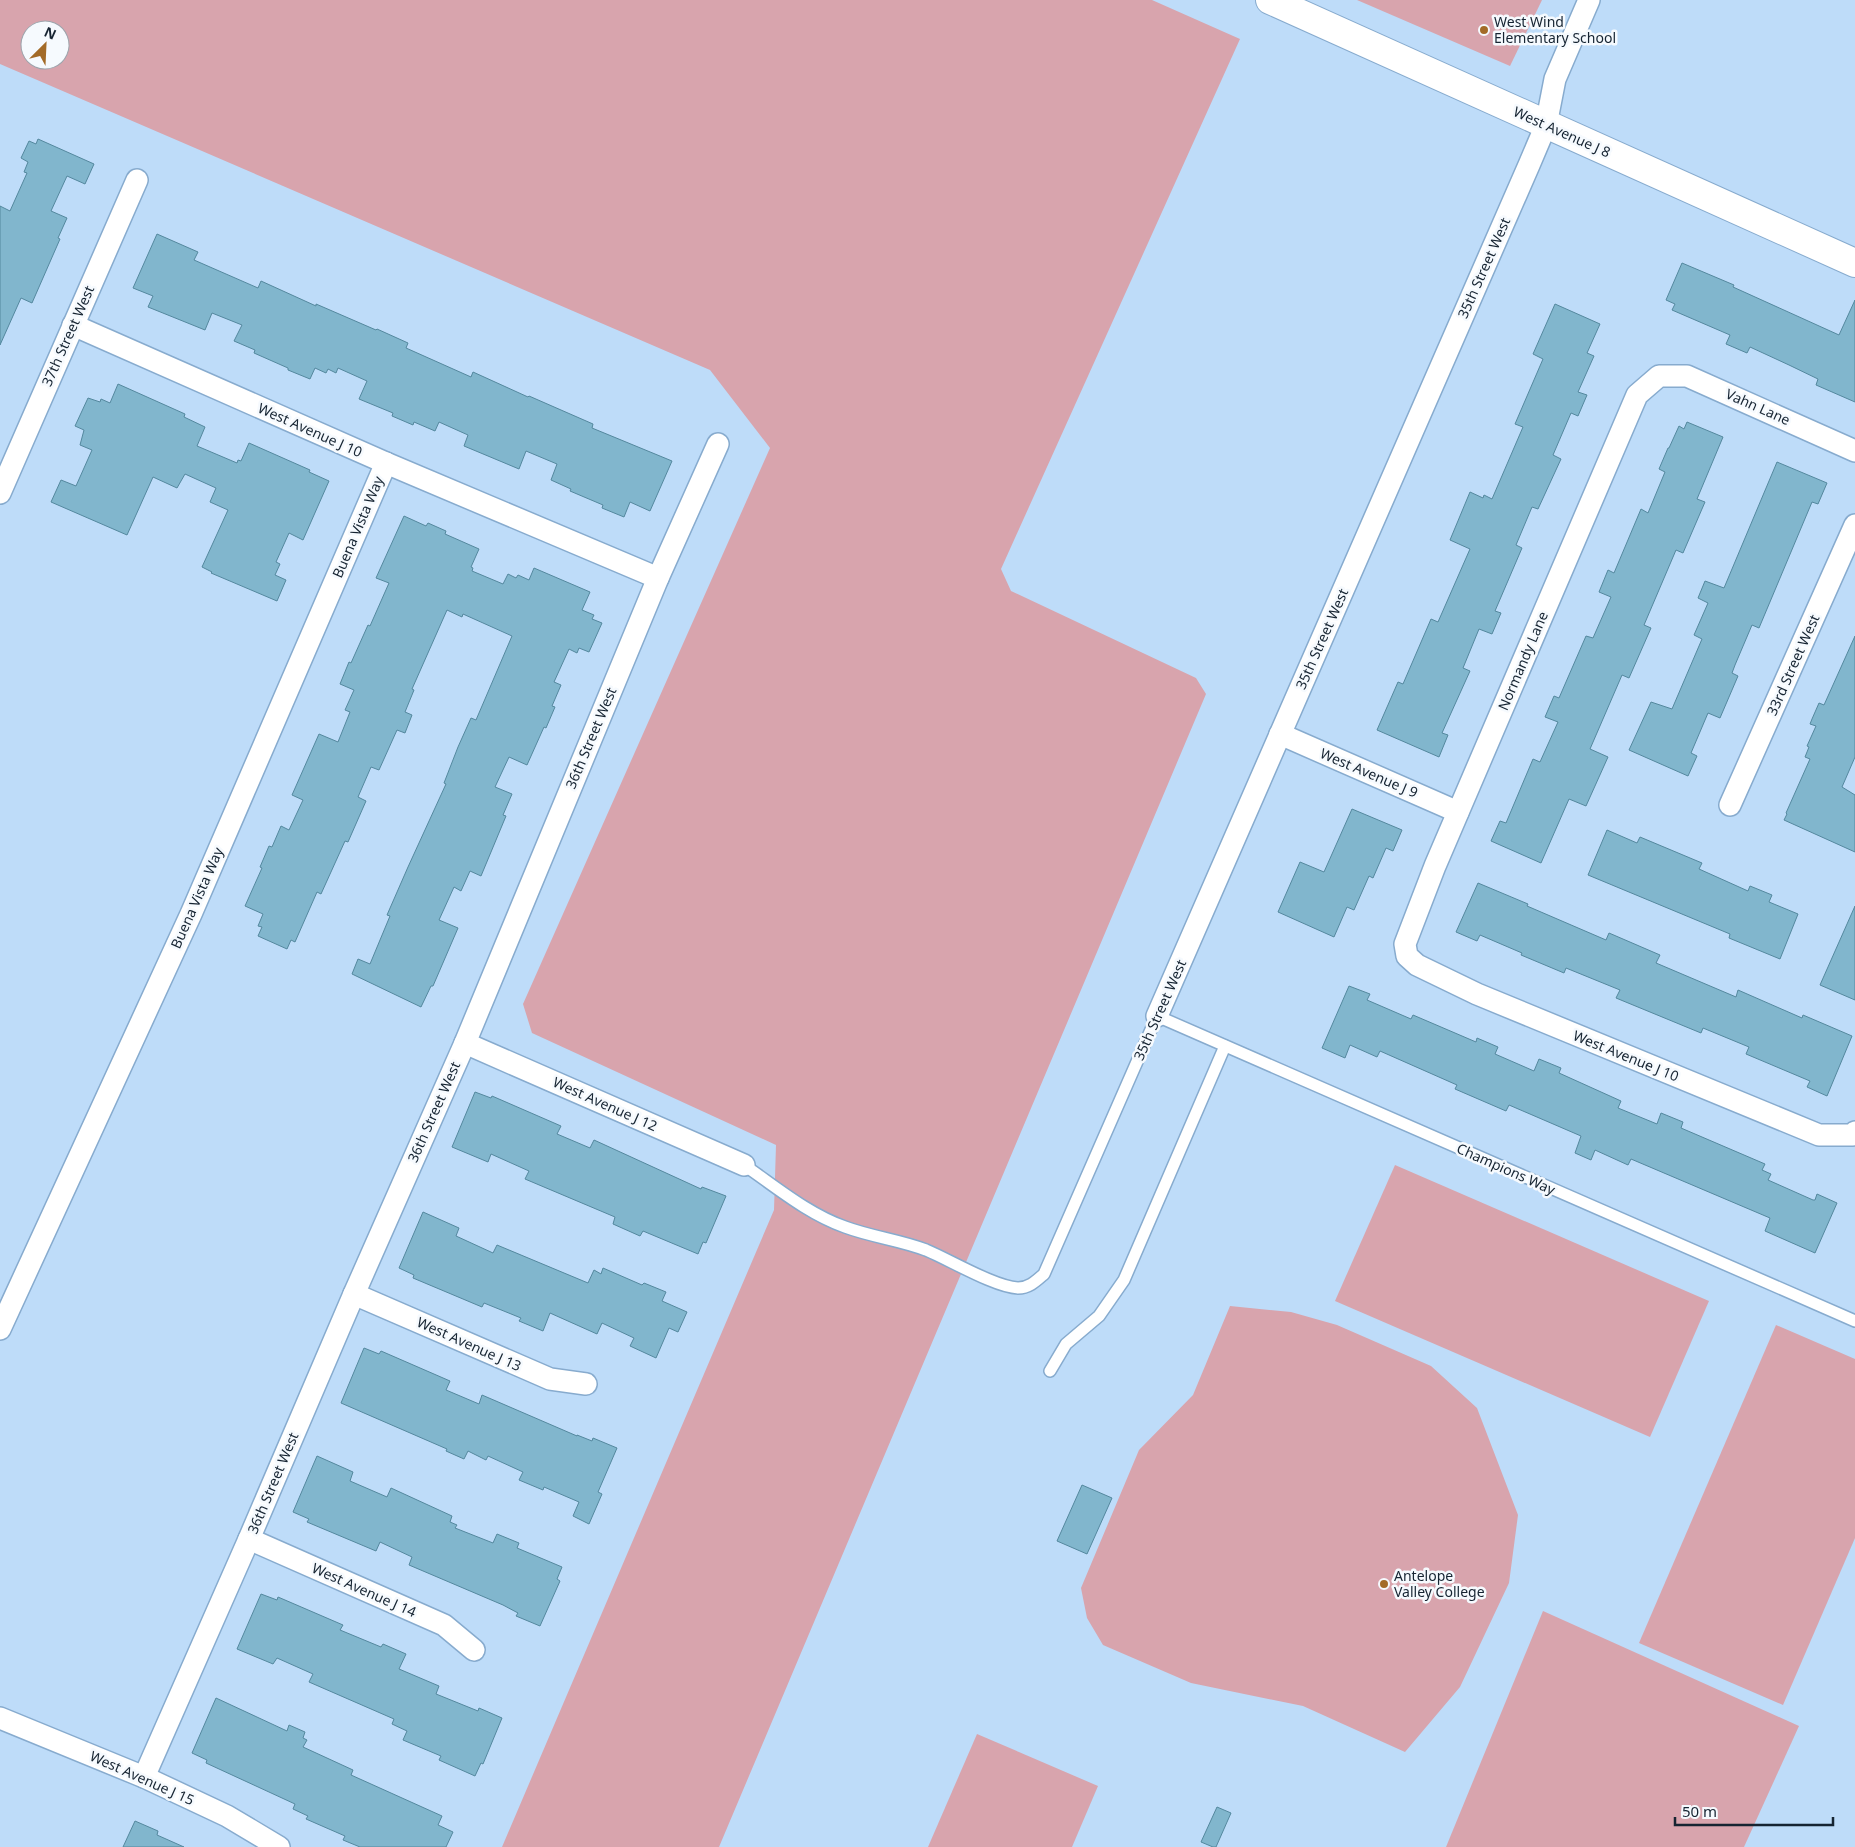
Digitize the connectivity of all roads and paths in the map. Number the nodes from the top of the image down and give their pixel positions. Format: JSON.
{"nodes":[{"id":1,"x":1270,"y":0,"type":"edge"},
{"id":2,"x":1589,"y":0,"type":"edge"},
{"id":3,"x":1546,"y":125,"type":"junction"},
{"id":4,"x":137,"y":180,"type":"dead end"},
{"id":5,"x":1855,"y":263,"type":"edge"},
{"id":6,"x":73,"y":325,"type":"junction"},
{"id":7,"x":1659,"y":376,"type":"joint"},
{"id":8,"x":718,"y":444,"type":"dead end"},
{"id":9,"x":1855,"y":451,"type":"edge"},
{"id":10,"x":386,"y":464,"type":"junction"},
{"id":11,"x":0,"y":493,"type":"edge"},
{"id":12,"x":1855,"y":525,"type":"edge"},
{"id":13,"x":658,"y":578,"type":"junction"},
{"id":14,"x":1280,"y":734,"type":"junction"},
{"id":15,"x":1730,"y":806,"type":"dead end"},
{"id":16,"x":1458,"y":812,"type":"junction"},
{"id":17,"x":1407,"y":956,"type":"joint"},
{"id":18,"x":1157,"y":1016,"type":"junction"},
{"id":19,"x":465,"y":1043,"type":"junction"},
{"id":20,"x":1225,"y":1046,"type":"junction"},
{"id":21,"x":1854,"y":1134,"type":"edge"},
{"id":22,"x":744,"y":1166,"type":"joint"},
{"id":23,"x":354,"y":1294,"type":"junction"},
{"id":24,"x":1855,"y":1321,"type":"edge"},
{"id":25,"x":0,"y":1329,"type":"edge"},
{"id":26,"x":1050,"y":1371,"type":"dead end"},
{"id":27,"x":586,"y":1384,"type":"dead end"},
{"id":28,"x":249,"y":1540,"type":"junction"},
{"id":29,"x":474,"y":1650,"type":"dead end"},
{"id":30,"x":0,"y":1718,"type":"edge"},
{"id":31,"x":144,"y":1777,"type":"junction"},
{"id":32,"x":279,"y":1847,"type":"edge"}],
"edges":[{"from":1,"to":3,"type":"street","name":"West Avenue J 8"},
{"from":2,"to":3,"type":"street","name":"35th Street West"},
{"from":3,"to":5,"type":"street","name":"West Avenue J 8"},
{"from":3,"to":14,"type":"street","name":"35th Street West"},
{"from":4,"to":6,"type":"street","name":"37th Street West"},
{"from":6,"to":10,"type":"street","name":"West Avenue J 10"},
{"from":6,"to":11,"type":"street","name":"37th Street West"},
{"from":7,"to":9,"type":"street","name":"Vahn Lane"},
{"from":7,"to":16,"type":"street","name":"Normandy Lane"},
{"from":8,"to":13,"type":"street","name":"36th Street West"},
{"from":10,"to":13,"type":"street","name":"West Avenue J 10"},
{"from":10,"to":25,"type":"street","name":"Buena Vista Way"},
{"from":12,"to":15,"type":"street","name":"33rd Street West"},
{"from":13,"to":19,"type":"street","name":"36th Street West"},
{"from":14,"to":16,"type":"street","name":"West Avenue J 9"},
{"from":14,"to":18,"type":"street","name":"35th Street West"},
{"from":16,"to":17,"type":"street","name":"Normandy Lane"},
{"from":17,"to":21,"type":"street","name":"West Avenue J 10"},
{"from":18,"to":20,"type":"lane","name":"Champions Way"},
{"from":18,"to":22,"type":"lane","name":"35th Street West"},
{"from":19,"to":22,"type":"street","name":"West Avenue J 12"},
{"from":19,"to":23,"type":"street","name":"36th Street West"},
{"from":20,"to":24,"type":"lane","name":"Champions Way"},
{"from":20,"to":26,"type":"lane"},
{"from":23,"to":27,"type":"street","name":"West Avenue J 13"},
{"from":23,"to":28,"type":"street","name":"36th Street West"},
{"from":28,"to":29,"type":"street","name":"West Avenue J 14"},
{"from":28,"to":31,"type":"street","name":"36th Street West"},
{"from":30,"to":31,"type":"street","name":"West Avenue J 15"},
{"from":31,"to":32,"type":"street","name":"West Avenue J 15"}]}
